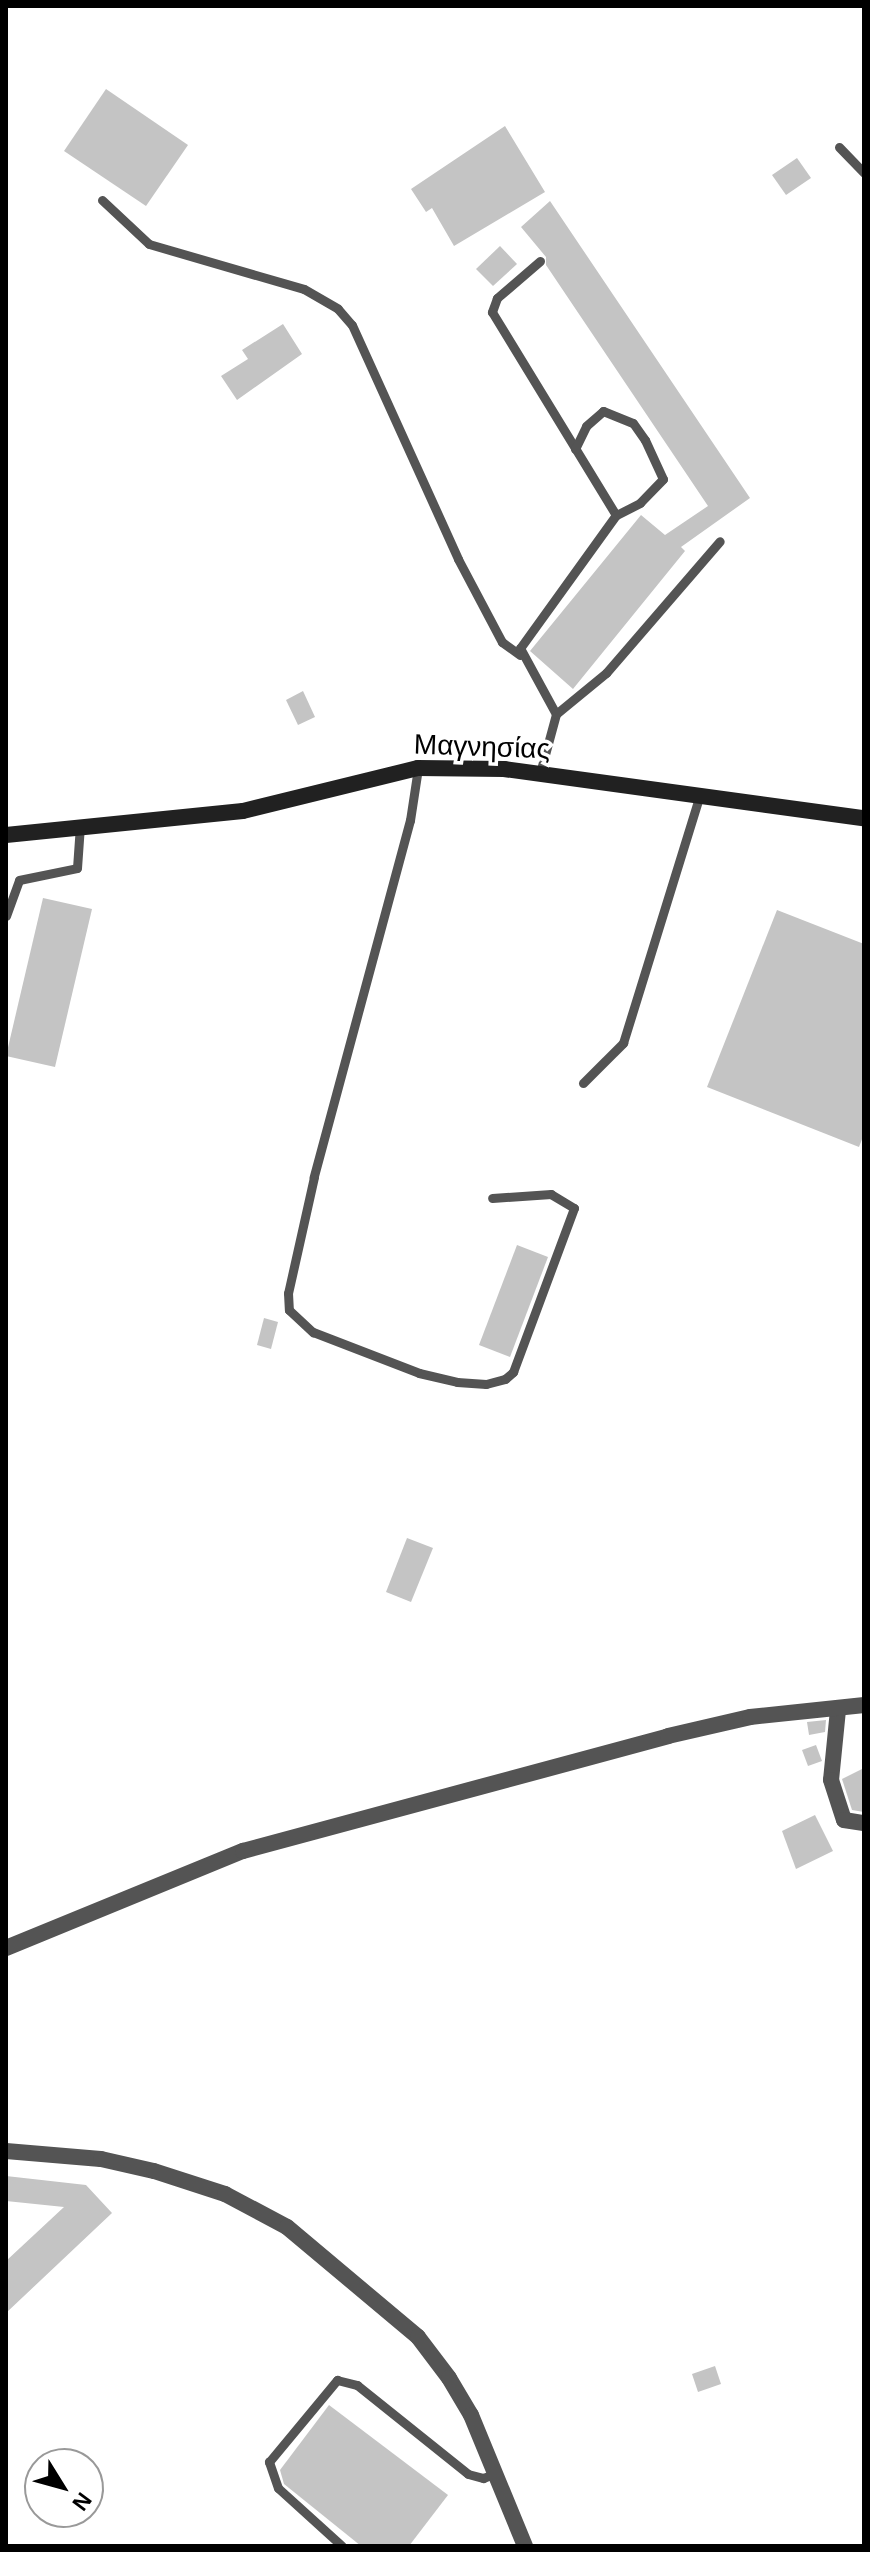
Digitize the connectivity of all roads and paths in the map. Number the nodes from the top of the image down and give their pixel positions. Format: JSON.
{"nodes":[{"id":1,"x":839,"y":147,"type":"dead end"},
{"id":2,"x":864,"y":173,"type":"edge"},
{"id":3,"x":102,"y":200,"type":"dead end"},
{"id":4,"x":540,"y":261,"type":"dead end"},
{"id":5,"x":575,"y":449,"type":"junction"},
{"id":6,"x":616,"y":515,"type":"junction"},
{"id":7,"x":720,"y":541,"type":"dead end"},
{"id":8,"x":520,"y":655,"type":"junction"},
{"id":9,"x":556,"y":714,"type":"junction"},
{"id":10,"x":418,"y":768,"type":"junction"},
{"id":11,"x":540,"y":773,"type":"junction"},
{"id":12,"x":699,"y":797,"type":"junction"},
{"id":13,"x":864,"y":818,"type":"edge"},
{"id":14,"x":80,"y":829,"type":"junction"},
{"id":15,"x":6,"y":835,"type":"edge"},
{"id":16,"x":6,"y":916,"type":"edge"},
{"id":17,"x":583,"y":1083,"type":"dead end"},
{"id":18,"x":492,"y":1198,"type":"dead end"},
{"id":19,"x":864,"y":1705,"type":"edge"},
{"id":20,"x":838,"y":1710,"type":"junction"},
{"id":21,"x":864,"y":1823,"type":"edge"},
{"id":22,"x":6,"y":1948,"type":"edge"},
{"id":23,"x":6,"y":2151,"type":"edge"},
{"id":24,"x":497,"y":2473,"type":"junction"},
{"id":25,"x":342,"y":2546,"type":"edge"},
{"id":26,"x":525,"y":2546,"type":"edge"}],
"edges":[{"from":1,"to":2,"type":"lane"},
{"from":3,"to":8,"type":"lane"},
{"from":4,"to":5,"type":"lane"},
{"from":5,"to":6,"type":"lane"},
{"from":5,"to":6,"type":"lane"},
{"from":6,"to":8,"type":"lane"},
{"from":7,"to":9,"type":"lane"},
{"from":8,"to":9,"type":"lane"},
{"from":9,"to":11,"type":"lane"},
{"from":10,"to":11,"type":"street","name":"Μαγνησίας"},
{"from":10,"to":14,"type":"street","name":"Μαγνησίας"},
{"from":10,"to":18,"type":"lane"},
{"from":11,"to":12,"type":"street","name":"Μαγνησίας"},
{"from":12,"to":13,"type":"street","name":"Μαγνησίας"},
{"from":12,"to":17,"type":"lane"},
{"from":14,"to":15,"type":"street","name":"Μαγνησίας"},
{"from":14,"to":16,"type":"lane"},
{"from":19,"to":20,"type":"street"},
{"from":20,"to":21,"type":"street"},
{"from":20,"to":22,"type":"street"},
{"from":23,"to":24,"type":"street"},
{"from":24,"to":25,"type":"lane"},
{"from":24,"to":26,"type":"street"}]}
